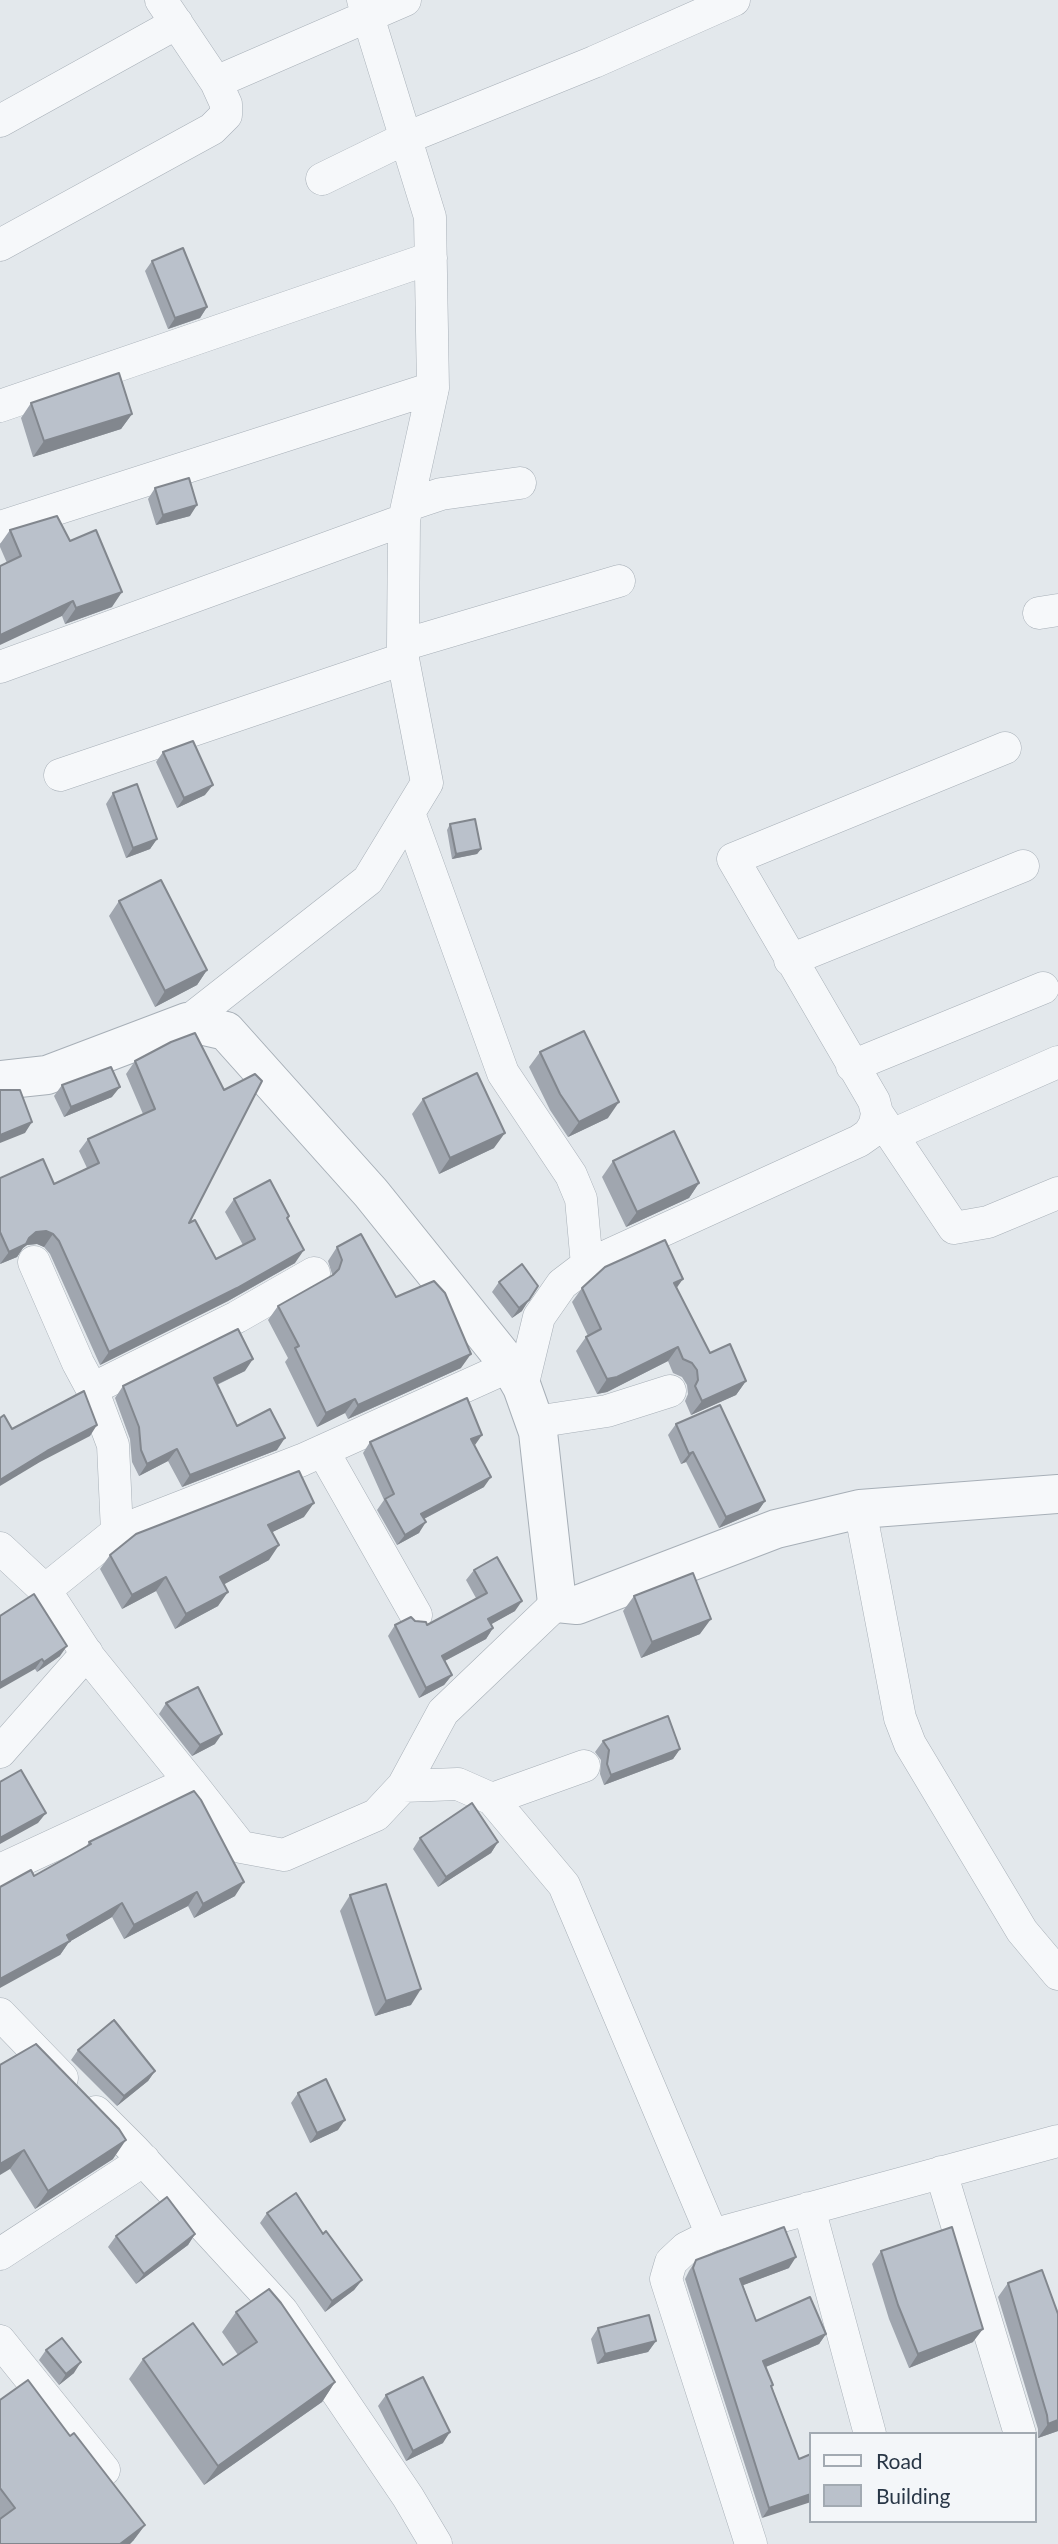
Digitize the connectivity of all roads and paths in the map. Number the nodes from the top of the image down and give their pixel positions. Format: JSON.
{"nodes":[{"id":1,"x":405,"y":0,"type":"edge"},
{"id":2,"x":734,"y":0,"type":"edge"},
{"id":3,"x":366,"y":7,"type":"edge"},
{"id":4,"x":169,"y":12,"type":"edge"},
{"id":5,"x":216,"y":82,"type":"junction"},
{"id":6,"x":0,"y":121,"type":"edge"},
{"id":7,"x":406,"y":138,"type":"junction"},
{"id":8,"x":322,"y":179,"type":"dead end"},
{"id":9,"x":0,"y":244,"type":"edge"},
{"id":10,"x":431,"y":258,"type":"junction"},
{"id":11,"x":433,"y":388,"type":"junction"},
{"id":12,"x":0,"y":406,"type":"edge"},
{"id":13,"x":520,"y":483,"type":"dead end"},
{"id":14,"x":406,"y":513,"type":"junction"},
{"id":15,"x":0,"y":527,"type":"edge"},
{"id":16,"x":619,"y":581,"type":"dead end"},
{"id":17,"x":403,"y":652,"type":"junction"},
{"id":18,"x":0,"y":667,"type":"edge"},
{"id":19,"x":1004,"y":748,"type":"dead end"},
{"id":20,"x":61,"y":775,"type":"dead end"},
{"id":21,"x":409,"y":813,"type":"junction"},
{"id":22,"x":1023,"y":866,"type":"dead end"},
{"id":23,"x":790,"y":960,"type":"junction"},
{"id":24,"x":1043,"y":988,"type":"dead end"},
{"id":25,"x":187,"y":1021,"type":"junction"},
{"id":26,"x":1058,"y":1062,"type":"edge"},
{"id":27,"x":852,"y":1066,"type":"junction"},
{"id":28,"x":0,"y":1080,"type":"edge"},
{"id":29,"x":884,"y":1124,"type":"junction"},
{"id":30,"x":1058,"y":1193,"type":"edge"},
{"id":31,"x":34,"y":1262,"type":"dead end"},
{"id":32,"x":587,"y":1265,"type":"junction"},
{"id":33,"x":314,"y":1273,"type":"dead end"},
{"id":34,"x":516,"y":1376,"type":"junction"},
{"id":35,"x":92,"y":1389,"type":"junction"},
{"id":36,"x":670,"y":1391,"type":"dead end"},
{"id":37,"x":535,"y":1422,"type":"junction"},
{"id":38,"x":323,"y":1451,"type":"junction"},
{"id":39,"x":1058,"y":1494,"type":"edge"},
{"id":40,"x":860,"y":1509,"type":"junction"},
{"id":41,"x":117,"y":1532,"type":"junction"},
{"id":42,"x":0,"y":1548,"type":"edge"},
{"id":43,"x":45,"y":1590,"type":"junction"},
{"id":44,"x":557,"y":1603,"type":"junction"},
{"id":45,"x":416,"y":1615,"type":"dead end"},
{"id":46,"x":87,"y":1653,"type":"junction"},
{"id":47,"x":0,"y":1752,"type":"edge"},
{"id":48,"x":584,"y":1766,"type":"dead end"},
{"id":49,"x":190,"y":1782,"type":"junction"},
{"id":50,"x":403,"y":1786,"type":"junction"},
{"id":51,"x":492,"y":1799,"type":"junction"},
{"id":52,"x":0,"y":1870,"type":"edge"},
{"id":53,"x":1058,"y":1974,"type":"edge"},
{"id":54,"x":0,"y":2014,"type":"edge"},
{"id":55,"x":1058,"y":2141,"type":"edge"},
{"id":56,"x":144,"y":2160,"type":"junction"},
{"id":57,"x":941,"y":2172,"type":"junction"},
{"id":58,"x":809,"y":2208,"type":"junction"},
{"id":59,"x":712,"y":2235,"type":"junction"},
{"id":60,"x":0,"y":2254,"type":"edge"},
{"id":61,"x":0,"y":2341,"type":"edge"},
{"id":62,"x":869,"y":2432,"type":"edge"},
{"id":63,"x":1019,"y":2432,"type":"edge"},
{"id":64,"x":104,"y":2470,"type":"edge"},
{"id":65,"x":436,"y":2544,"type":"edge"},
{"id":66,"x":751,"y":2544,"type":"edge"}],
"edges":[{"from":1,"to":3,"type":"street"},
{"from":2,"to":7,"type":"street"},
{"from":3,"to":5,"type":"street"},
{"from":3,"to":7,"type":"street"},
{"from":4,"to":5,"type":"street"},
{"from":4,"to":6,"type":"street"},
{"from":5,"to":9,"type":"street"},
{"from":7,"to":8,"type":"street"},
{"from":7,"to":10,"type":"street"},
{"from":10,"to":11,"type":"street"},
{"from":10,"to":12,"type":"street"},
{"from":11,"to":14,"type":"street"},
{"from":11,"to":15,"type":"street"},
{"from":13,"to":14,"type":"street"},
{"from":14,"to":17,"type":"street"},
{"from":14,"to":18,"type":"street"},
{"from":16,"to":17,"type":"street"},
{"from":17,"to":20,"type":"street"},
{"from":17,"to":21,"type":"street"},
{"from":19,"to":23,"type":"street"},
{"from":21,"to":25,"type":"street"},
{"from":21,"to":32,"type":"street"},
{"from":22,"to":23,"type":"street"},
{"from":23,"to":27,"type":"street"},
{"from":24,"to":27,"type":"street"},
{"from":25,"to":28,"type":"street"},
{"from":25,"to":34,"type":"street"},
{"from":26,"to":29,"type":"street"},
{"from":27,"to":29,"type":"street"},
{"from":29,"to":30,"type":"street"},
{"from":29,"to":32,"type":"street"},
{"from":31,"to":35,"type":"street"},
{"from":32,"to":34,"type":"street"},
{"from":33,"to":35,"type":"street"},
{"from":34,"to":37,"type":"street"},
{"from":34,"to":38,"type":"street"},
{"from":35,"to":41,"type":"street"},
{"from":36,"to":37,"type":"street"},
{"from":37,"to":44,"type":"street"},
{"from":38,"to":41,"type":"street"},
{"from":38,"to":45,"type":"street"},
{"from":39,"to":40,"type":"street"},
{"from":40,"to":44,"type":"street"},
{"from":40,"to":53,"type":"street"},
{"from":41,"to":43,"type":"street"},
{"from":42,"to":43,"type":"street"},
{"from":43,"to":46,"type":"street"},
{"from":44,"to":50,"type":"street"},
{"from":46,"to":47,"type":"street"},
{"from":46,"to":49,"type":"street"},
{"from":48,"to":51,"type":"street"},
{"from":49,"to":50,"type":"street"},
{"from":49,"to":52,"type":"street"},
{"from":50,"to":51,"type":"street"},
{"from":51,"to":59,"type":"street"},
{"from":54,"to":56,"type":"street"},
{"from":55,"to":57,"type":"street"},
{"from":56,"to":60,"type":"street"},
{"from":56,"to":65,"type":"street"},
{"from":57,"to":58,"type":"street"},
{"from":57,"to":63,"type":"street"},
{"from":58,"to":59,"type":"street"},
{"from":58,"to":62,"type":"street"},
{"from":59,"to":66,"type":"street"},
{"from":61,"to":64,"type":"street"}]}
